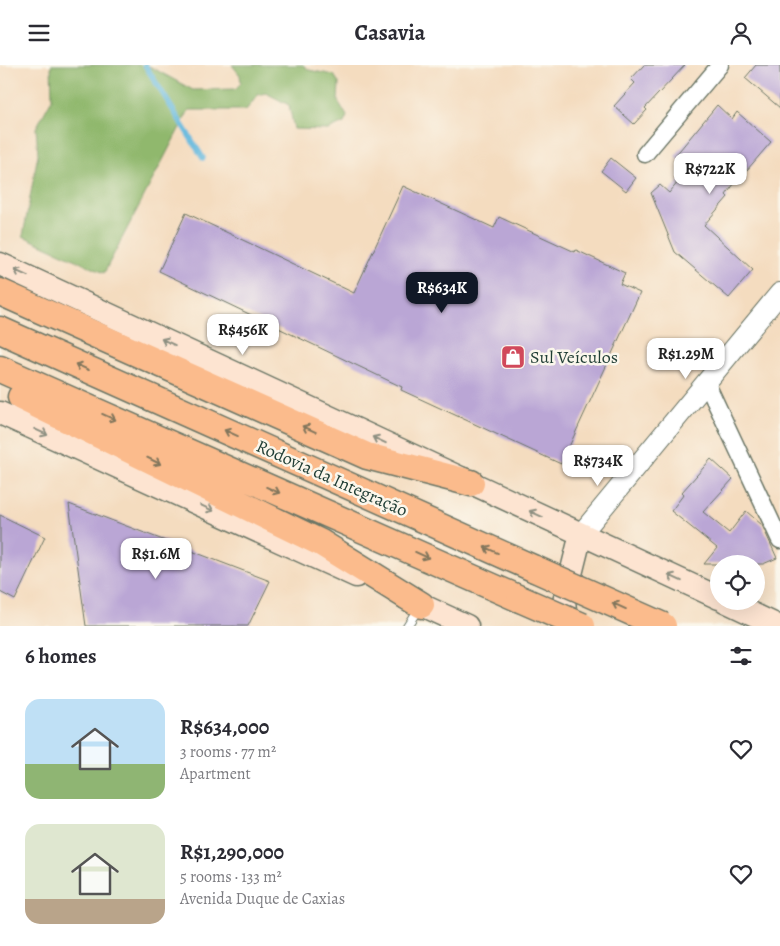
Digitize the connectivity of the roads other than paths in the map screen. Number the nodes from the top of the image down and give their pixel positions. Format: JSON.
{"nodes":[{"id":1,"x":720,"y":65,"type":"edge"},
{"id":2,"x":646,"y":154,"type":"dead end"},
{"id":3,"x":0,"y":263,"type":"edge"},
{"id":4,"x":0,"y":292,"type":"edge"},
{"id":5,"x":780,"y":293,"type":"edge"},
{"id":6,"x":0,"y":330,"type":"edge"},
{"id":7,"x":0,"y":369,"type":"edge"},
{"id":8,"x":706,"y":382,"type":"junction"},
{"id":9,"x":0,"y":386,"type":"edge"},
{"id":10,"x":0,"y":413,"type":"edge"},
{"id":11,"x":471,"y":483,"type":"junction"},
{"id":12,"x":581,"y":534,"type":"junction"},
{"id":13,"x":780,"y":540,"type":"edge"},
{"id":14,"x":710,"y":595,"type":"edge"},
{"id":15,"x":744,"y":610,"type":"edge"},
{"id":16,"x":414,"y":615,"type":"edge"},
{"id":17,"x":467,"y":626,"type":"edge"},
{"id":18,"x":567,"y":626,"type":"edge"},
{"id":19,"x":582,"y":626,"type":"edge"},
{"id":20,"x":663,"y":626,"type":"edge"},
{"id":21,"x":778,"y":626,"type":"edge"}],
"edges":[{"from":1,"to":2,"type":"street"},
{"from":11,"to":3,"type":"main road","one_way":true},
{"from":11,"to":4,"type":"highway","one_way":true},
{"from":5,"to":8,"type":"street"},
{"from":20,"to":6,"type":"highway","name":"Rodovia da Integração","one_way":true,"bridge":true},
{"from":7,"to":19,"type":"highway","name":"Rodovia da Integração","one_way":true,"bridge":true},
{"from":8,"to":12,"type":"street"},
{"from":8,"to":13,"type":"street"},
{"from":9,"to":16,"type":"highway","one_way":true},
{"from":10,"to":16,"type":"main road","one_way":true},
{"from":12,"to":11,"type":"main road","one_way":true},
{"from":14,"to":12,"type":"main road","one_way":true},
{"from":12,"to":18,"type":"main road"},
{"from":15,"to":21,"type":"main road"},
{"from":16,"to":17,"type":"main road"}]}
